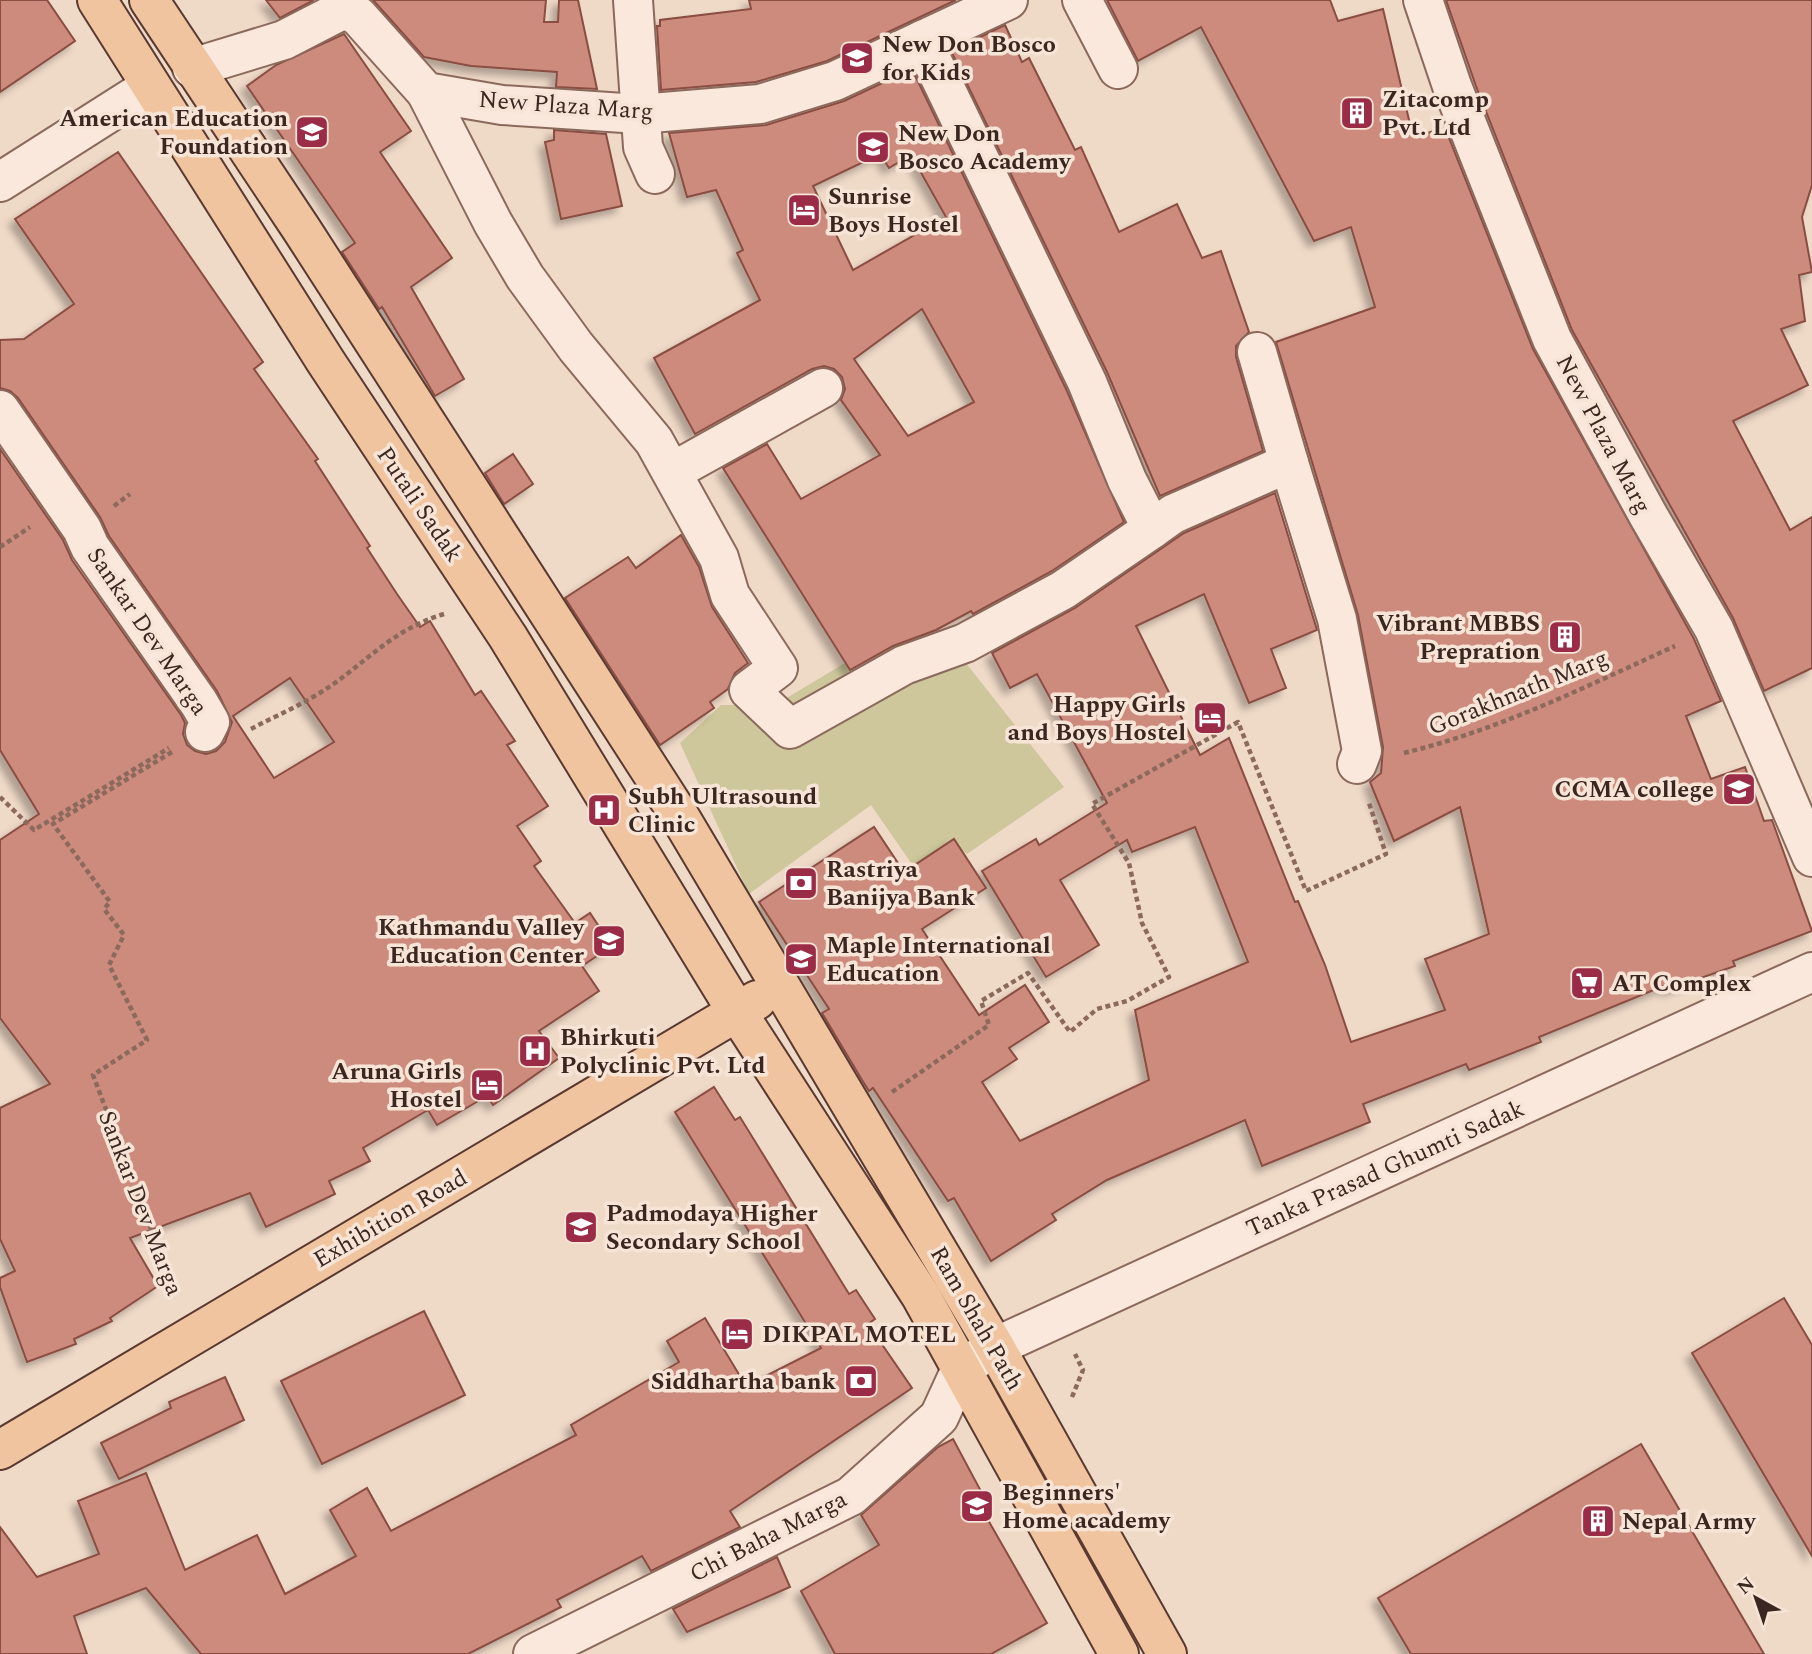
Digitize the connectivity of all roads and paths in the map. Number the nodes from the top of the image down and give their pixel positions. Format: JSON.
{"nodes":[{"id":1,"x":97,"y":0,"type":"edge"},
{"id":2,"x":149,"y":0,"type":"edge"},
{"id":3,"x":633,"y":0,"type":"edge"},
{"id":4,"x":1008,"y":0,"type":"edge"},
{"id":5,"x":1082,"y":0,"type":"edge"},
{"id":6,"x":1423,"y":0,"type":"edge"},
{"id":7,"x":922,"y":40,"type":"junction"},
{"id":8,"x":192,"y":68,"type":"junction"},
{"id":9,"x":1118,"y":69,"type":"dead end"},
{"id":10,"x":151,"y":86,"type":"junction"},
{"id":11,"x":426,"y":92,"type":"junction"},
{"id":12,"x":639,"y":114,"type":"junction"},
{"id":13,"x":654,"y":174,"type":"dead end"},
{"id":14,"x":0,"y":182,"type":"edge"},
{"id":15,"x":1257,"y":352,"type":"dead end"},
{"id":16,"x":823,"y":388,"type":"dead end"},
{"id":17,"x":0,"y":410,"type":"edge"},
{"id":18,"x":1289,"y":463,"type":"junction"},
{"id":19,"x":672,"y":472,"type":"junction"},
{"id":20,"x":1152,"y":529,"type":"junction"},
{"id":21,"x":485,"y":602,"type":"junction"},
{"id":22,"x":1714,"y":629,"type":"junction"},
{"id":23,"x":246,"y":731,"type":"dead end"},
{"id":24,"x":190,"y":738,"type":"junction"},
{"id":25,"x":1356,"y":764,"type":"junction"},
{"id":26,"x":0,"y":797,"type":"edge"},
{"id":27,"x":1812,"y":857,"type":"edge"},
{"id":28,"x":1812,"y":972,"type":"edge"},
{"id":29,"x":780,"y":986,"type":"junction"},
{"id":30,"x":737,"y":1013,"type":"junction"},
{"id":31,"x":871,"y":1106,"type":"joint"},
{"id":32,"x":1056,"y":1318,"type":"junction"},
{"id":33,"x":191,"y":1335,"type":"junction"},
{"id":34,"x":995,"y":1347,"type":"junction"},
{"id":35,"x":961,"y":1369,"type":"junction"},
{"id":36,"x":1034,"y":1417,"type":"junction"},
{"id":37,"x":0,"y":1450,"type":"edge"},
{"id":38,"x":533,"y":1654,"type":"edge"},
{"id":39,"x":1119,"y":1654,"type":"edge"},
{"id":40,"x":1167,"y":1654,"type":"edge"}],
"edges":[{"from":1,"to":10,"type":"main road","name":"Putali Sadak"},
{"from":2,"to":8,"type":"main road","name":"Putali Sadak"},
{"from":3,"to":12,"type":"street"},
{"from":4,"to":7,"type":"street","name":"New Plaza Marg"},
{"from":5,"to":9,"type":"street"},
{"from":6,"to":22,"type":"street","name":"New Plaza Marg"},
{"from":7,"to":12,"type":"street","name":"New Plaza Marg"},
{"from":7,"to":20,"type":"street"},
{"from":8,"to":11,"type":"street"},
{"from":8,"to":29,"type":"main road","name":"Putali Sadak"},
{"from":10,"to":14,"type":"street"},
{"from":10,"to":21,"type":"main road","name":"Putali Sadak"},
{"from":11,"to":12,"type":"street","name":"New Plaza Marg"},
{"from":11,"to":19,"type":"street"},
{"from":12,"to":13,"type":"street"},
{"from":15,"to":18,"type":"street"},
{"from":16,"to":19,"type":"street"},
{"from":17,"to":24,"type":"street","name":"Sankar Dev Marga"},
{"from":18,"to":20,"type":"street"},
{"from":18,"to":25,"type":"street"},
{"from":19,"to":20,"type":"street"},
{"from":21,"to":23,"type":"path"},
{"from":21,"to":30,"type":"main road","name":"Putali Sadak"},
{"from":22,"to":25,"type":"path","name":"Gorakhnath Marg"},
{"from":22,"to":27,"type":"street","name":"New Plaza Marg"},
{"from":24,"to":26,"type":"path"},
{"from":24,"to":33,"type":"path","name":"Sankar Dev Marga"},
{"from":25,"to":31,"type":"path"},
{"from":28,"to":32,"type":"street","name":"Tanka Prasad Ghumti Sadak"},
{"from":29,"to":30,"type":"main road","name":"Exhibition Road"},
{"from":29,"to":31,"type":"street"},
{"from":29,"to":34,"type":"main road","name":"Ram Shah Path"},
{"from":30,"to":33,"type":"main road","name":"Exhibition Road"},
{"from":30,"to":35,"type":"main road","name":"Ram Shah Path"},
{"from":32,"to":34,"type":"street","name":"Tanka Prasad Ghumti Sadak"},
{"from":32,"to":36,"type":"path"},
{"from":33,"to":37,"type":"main road","name":"Exhibition Road"},
{"from":34,"to":35,"type":"street","name":"Tanka Prasad Ghumti Sadak"},
{"from":34,"to":36,"type":"main road","name":"Ram Shah Path"},
{"from":35,"to":38,"type":"street","name":"Chi Baha Marga"},
{"from":35,"to":39,"type":"main road","name":"Ram Shah Path"},
{"from":36,"to":40,"type":"main road","name":"Ram Shah Path"}]}
